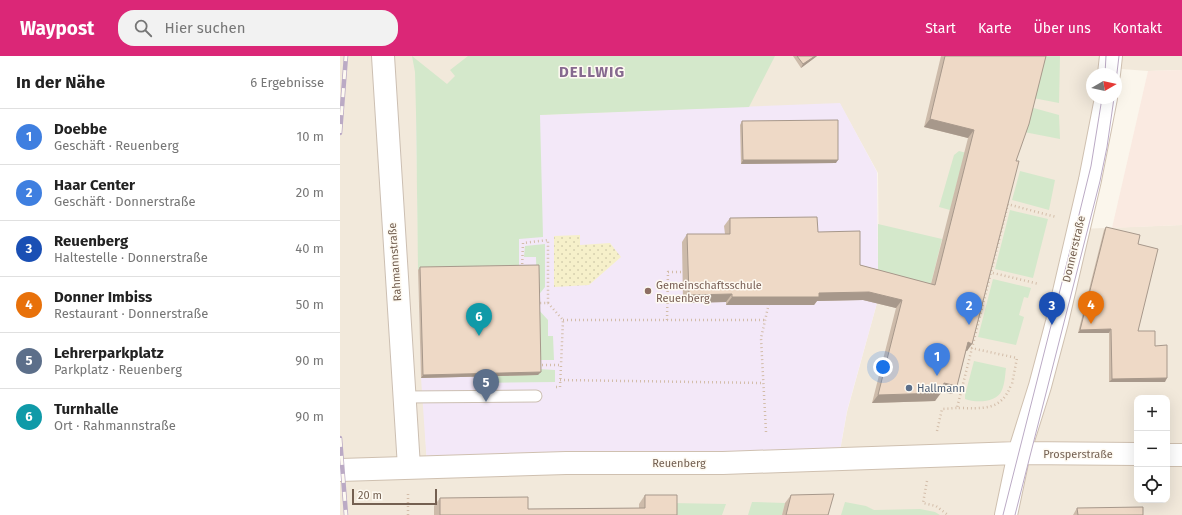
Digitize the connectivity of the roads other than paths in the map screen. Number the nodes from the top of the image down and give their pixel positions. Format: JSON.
{"nodes":[{"id":1,"x":382,"y":56,"type":"edge"},
{"id":2,"x":1111,"y":56,"type":"edge"},
{"id":3,"x":1110,"y":68,"type":"edge"},
{"id":4,"x":1105,"y":104,"type":"edge"},
{"id":5,"x":536,"y":396,"type":"dead end"},
{"id":6,"x":404,"y":397,"type":"junction"},
{"id":7,"x":1019,"y":454,"type":"junction"},
{"id":8,"x":1134,"y":454,"type":"edge"},
{"id":9,"x":1170,"y":455,"type":"edge"},
{"id":10,"x":1182,"y":455,"type":"edge"},
{"id":11,"x":409,"y":467,"type":"junction"},
{"id":12,"x":340,"y":470,"type":"edge"},
{"id":13,"x":1006,"y":515,"type":"edge"}],
"edges":[{"from":1,"to":6,"type":"main road","name":"Rahmannstraße"},
{"from":2,"to":3,"type":"main road"},
{"from":4,"to":7,"type":"main road","name":"Donnerstraße"},
{"from":5,"to":6,"type":"lane"},
{"from":6,"to":11,"type":"main road","name":"Rahmannstraße"},
{"from":7,"to":8,"type":"main road","name":"Prosperstraße"},
{"from":7,"to":11,"type":"main road","name":"Reuenberg"},
{"from":7,"to":13,"type":"main road","name":"Donnerstraße"},
{"from":9,"to":10,"type":"main road"},
{"from":11,"to":12,"type":"main road","name":"Reuenberg"}]}
